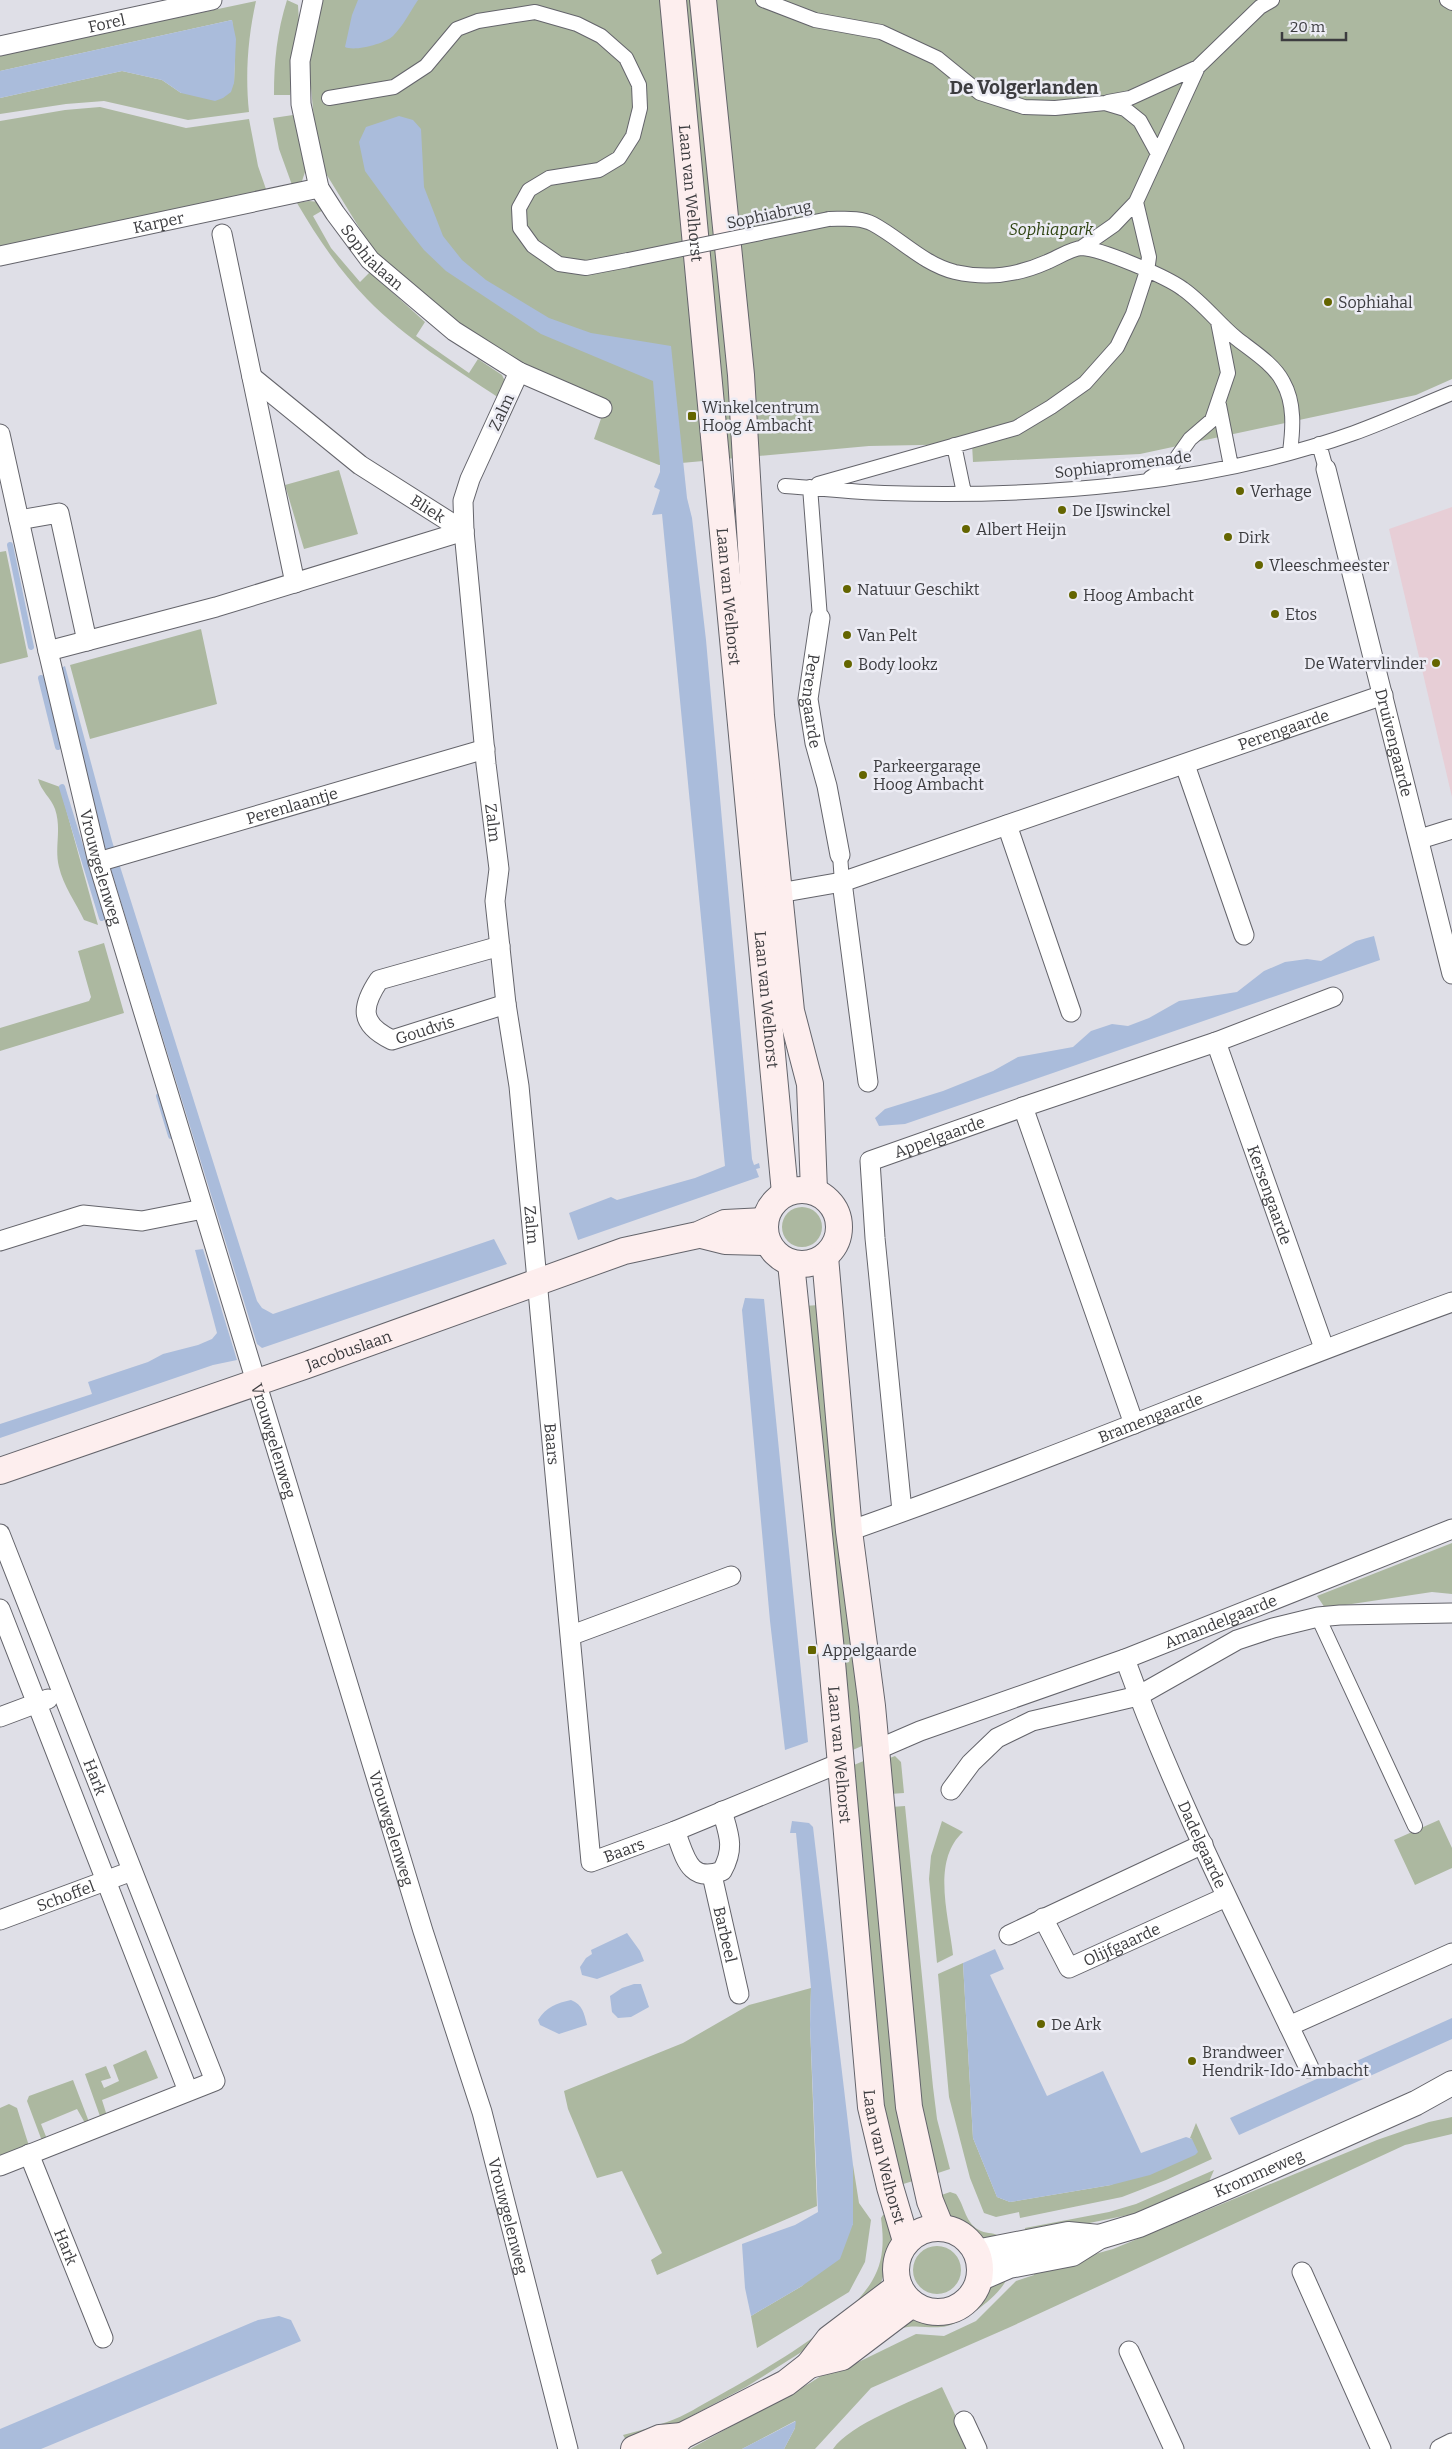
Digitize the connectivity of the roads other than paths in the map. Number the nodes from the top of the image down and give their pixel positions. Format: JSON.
{"nodes":[{"id":1,"x":212,"y":0,"type":"edge"},
{"id":2,"x":313,"y":0,"type":"edge"},
{"id":3,"x":673,"y":0,"type":"edge"},
{"id":4,"x":703,"y":0,"type":"edge"},
{"id":5,"x":762,"y":0,"type":"edge"},
{"id":6,"x":1272,"y":0,"type":"edge"},
{"id":7,"x":1447,"y":0,"type":"edge"},
{"id":8,"x":1452,"y":3,"type":"edge"},
{"id":9,"x":0,"y":46,"type":"edge"},
{"id":10,"x":1198,"y":67,"type":"junction"},
{"id":11,"x":329,"y":98,"type":"dead end"},
{"id":12,"x":1105,"y":103,"type":"junction"},
{"id":13,"x":1158,"y":154,"type":"junction"},
{"id":14,"x":318,"y":188,"type":"junction"},
{"id":15,"x":1136,"y":202,"type":"junction"},
{"id":16,"x":222,"y":234,"type":"dead end"},
{"id":17,"x":1081,"y":248,"type":"junction"},
{"id":18,"x":0,"y":256,"type":"edge"},
{"id":19,"x":1147,"y":271,"type":"junction"},
{"id":20,"x":1218,"y":322,"type":"junction"},
{"id":21,"x":519,"y":372,"type":"junction"},
{"id":22,"x":252,"y":377,"type":"junction"},
{"id":23,"x":1452,"y":392,"type":"edge"},
{"id":24,"x":1218,"y":403,"type":"junction"},
{"id":25,"x":602,"y":408,"type":"dead end"},
{"id":26,"x":0,"y":434,"type":"edge"},
{"id":27,"x":1319,"y":444,"type":"junction"},
{"id":28,"x":954,"y":445,"type":"junction"},
{"id":29,"x":1290,"y":452,"type":"junction"},
{"id":30,"x":1231,"y":466,"type":"junction"},
{"id":31,"x":1326,"y":469,"type":"joint"},
{"id":32,"x":1148,"y":480,"type":"junction"},
{"id":33,"x":786,"y":486,"type":"dead end"},
{"id":34,"x":810,"y":487,"type":"junction"},
{"id":35,"x":964,"y":493,"type":"junction"},
{"id":36,"x":19,"y":520,"type":"junction"},
{"id":37,"x":464,"y":531,"type":"junction"},
{"id":38,"x":295,"y":583,"type":"junction"},
{"id":39,"x":820,"y":618,"type":"joint"},
{"id":40,"x":88,"y":641,"type":"junction"},
{"id":41,"x":48,"y":651,"type":"junction"},
{"id":42,"x":1383,"y":695,"type":"junction"},
{"id":43,"x":486,"y":749,"type":"junction"},
{"id":44,"x":1186,"y":764,"type":"junction"},
{"id":45,"x":1007,"y":825,"type":"junction"},
{"id":46,"x":1452,"y":829,"type":"edge"},
{"id":47,"x":1420,"y":839,"type":"junction"},
{"id":48,"x":840,"y":855,"type":"joint"},
{"id":49,"x":108,"y":858,"type":"junction"},
{"id":50,"x":842,"y":882,"type":"junction"},
{"id":51,"x":779,"y":894,"type":"junction"},
{"id":52,"x":1244,"y":935,"type":"dead end"},
{"id":53,"x":500,"y":946,"type":"junction"},
{"id":54,"x":1452,"y":974,"type":"edge"},
{"id":55,"x":1333,"y":997,"type":"dead end"},
{"id":56,"x":506,"y":1004,"type":"junction"},
{"id":57,"x":1071,"y":1012,"type":"dead end"},
{"id":58,"x":1216,"y":1042,"type":"junction"},
{"id":59,"x":868,"y":1082,"type":"dead end"},
{"id":60,"x":1023,"y":1107,"type":"junction"},
{"id":61,"x":814,"y":1191,"type":"junction"},
{"id":62,"x":785,"y":1193,"type":"junction"},
{"id":63,"x":203,"y":1210,"type":"junction"},
{"id":64,"x":766,"y":1231,"type":"junction"},
{"id":65,"x":0,"y":1241,"type":"edge"},
{"id":66,"x":825,"y":1257,"type":"junction"},
{"id":67,"x":791,"y":1263,"type":"junction"},
{"id":68,"x":537,"y":1283,"type":"junction"},
{"id":69,"x":1452,"y":1302,"type":"edge"},
{"id":70,"x":1324,"y":1348,"type":"junction"},
{"id":71,"x":257,"y":1381,"type":"junction"},
{"id":72,"x":1134,"y":1424,"type":"junction"},
{"id":73,"x":0,"y":1471,"type":"edge"},
{"id":74,"x":902,"y":1511,"type":"junction"},
{"id":75,"x":1452,"y":1529,"type":"edge"},
{"id":76,"x":849,"y":1531,"type":"junction"},
{"id":77,"x":0,"y":1534,"type":"edge"},
{"id":78,"x":730,"y":1576,"type":"dead end"},
{"id":79,"x":0,"y":1609,"type":"edge"},
{"id":80,"x":1452,"y":1613,"type":"edge"},
{"id":81,"x":1318,"y":1617,"type":"junction"},
{"id":82,"x":572,"y":1635,"type":"junction"},
{"id":83,"x":1125,"y":1659,"type":"junction"},
{"id":84,"x":62,"y":1693,"type":"junction"},
{"id":85,"x":1138,"y":1696,"type":"junction"},
{"id":86,"x":38,"y":1702,"type":"junction"},
{"id":87,"x":986,"y":1707,"type":"junction"},
{"id":88,"x":0,"y":1717,"type":"edge"},
{"id":89,"x":997,"y":1738,"type":"junction"},
{"id":90,"x":876,"y":1750,"type":"junction"},
{"id":91,"x":840,"y":1763,"type":"junction"},
{"id":92,"x":951,"y":1790,"type":"dead end"},
{"id":93,"x":722,"y":1812,"type":"junction"},
{"id":94,"x":1415,"y":1826,"type":"dead end"},
{"id":95,"x":675,"y":1831,"type":"junction"},
{"id":96,"x":1203,"y":1844,"type":"junction"},
{"id":97,"x":132,"y":1871,"type":"junction"},
{"id":98,"x":712,"y":1874,"type":"junction"},
{"id":99,"x":106,"y":1879,"type":"junction"},
{"id":100,"x":1226,"y":1897,"type":"junction"},
{"id":101,"x":1044,"y":1918,"type":"junction"},
{"id":102,"x":0,"y":1920,"type":"edge"},
{"id":103,"x":1009,"y":1935,"type":"dead end"},
{"id":104,"x":1452,"y":1953,"type":"edge"},
{"id":105,"x":739,"y":1994,"type":"dead end"},
{"id":106,"x":190,"y":2019,"type":"junction"},
{"id":107,"x":1289,"y":2026,"type":"junction"},
{"id":108,"x":165,"y":2030,"type":"junction"},
{"id":109,"x":1309,"y":2068,"type":"dead end"},
{"id":110,"x":1452,"y":2083,"type":"edge"},
{"id":111,"x":188,"y":2091,"type":"junction"},
{"id":112,"x":1452,"y":2098,"type":"edge"},
{"id":113,"x":1416,"y":2102,"type":"junction"},
{"id":114,"x":29,"y":2154,"type":"junction"},
{"id":115,"x":0,"y":2166,"type":"edge"},
{"id":116,"x":941,"y":2228,"type":"junction"},
{"id":117,"x":1099,"y":2237,"type":"junction"},
{"id":118,"x":906,"y":2241,"type":"junction"},
{"id":119,"x":976,"y":2252,"type":"junction"},
{"id":120,"x":1302,"y":2272,"type":"dead end"},
{"id":121,"x":979,"y":2279,"type":"junction"},
{"id":122,"x":905,"y":2295,"type":"junction"},
{"id":123,"x":103,"y":2338,"type":"dead end"},
{"id":124,"x":1129,"y":2351,"type":"dead end"},
{"id":125,"x":964,"y":2421,"type":"dead end"},
{"id":126,"x":676,"y":2443,"type":"edge"},
{"id":127,"x":1452,"y":2443,"type":"edge"},
{"id":128,"x":568,"y":2449,"type":"edge"},
{"id":129,"x":634,"y":2449,"type":"edge"},
{"id":130,"x":977,"y":2449,"type":"edge"},
{"id":131,"x":1174,"y":2449,"type":"edge"},
{"id":132,"x":1380,"y":2449,"type":"edge"},
{"id":133,"x":1440,"y":2449,"type":"edge"}],
"edges":[{"from":1,"to":9,"type":"street","name":"Forel"},
{"from":2,"to":14,"type":"street","name":"Sophialaan"},
{"from":3,"to":62,"type":"main road","name":"Laan van Welhorst"},
{"from":4,"to":51,"type":"main road","name":"Laan van Welhorst"},
{"from":5,"to":12,"type":"street"},
{"from":6,"to":10,"type":"street"},
{"from":7,"to":8,"type":"street"},
{"from":10,"to":12,"type":"street"},
{"from":10,"to":13,"type":"street"},
{"from":11,"to":17,"type":"street","name":"Sophiabrug","bridge":true},
{"from":12,"to":13,"type":"street"},
{"from":13,"to":15,"type":"street"},
{"from":14,"to":18,"type":"street","name":"Karper"},
{"from":14,"to":21,"type":"street","name":"Sophialaan"},
{"from":15,"to":17,"type":"street","name":"Sophiabrug"},
{"from":15,"to":19,"type":"street"},
{"from":16,"to":22,"type":"street"},
{"from":17,"to":19,"type":"street"},
{"from":19,"to":20,"type":"street"},
{"from":19,"to":28,"type":"street"},
{"from":20,"to":24,"type":"street"},
{"from":20,"to":29,"type":"street"},
{"from":21,"to":25,"type":"street","name":"Sophialaan"},
{"from":21,"to":37,"type":"street","name":"Zalm"},
{"from":22,"to":37,"type":"street","name":"Bliek"},
{"from":22,"to":38,"type":"street"},
{"from":23,"to":27,"type":"street","name":"Sophiapromenade"},
{"from":24,"to":30,"type":"street"},
{"from":24,"to":32,"type":"street"},
{"from":26,"to":36,"type":"street","name":"Vrouwgelenweg"},
{"from":27,"to":29,"type":"street","name":"Sophiapromenade"},
{"from":27,"to":31,"type":"street","name":"Druivengaarde"},
{"from":28,"to":34,"type":"street"},
{"from":28,"to":35,"type":"street"},
{"from":29,"to":30,"type":"street","name":"Sophiapromenade"},
{"from":30,"to":32,"type":"street","name":"Sophiapromenade"},
{"from":31,"to":42,"type":"street","name":"Druivengaarde"},
{"from":32,"to":35,"type":"street","name":"Sophiapromenade"},
{"from":33,"to":34,"type":"street","name":"Sophiapromenade"},
{"from":34,"to":35,"type":"street","name":"Sophiapromenade"},
{"from":34,"to":39,"type":"street","name":"Perengaarde"},
{"from":36,"to":40,"type":"street"},
{"from":36,"to":41,"type":"street","name":"Vrouwgelenweg"},
{"from":37,"to":38,"type":"street","name":"Bliek"},
{"from":37,"to":43,"type":"street","name":"Zalm"},
{"from":38,"to":40,"type":"street","name":"Bliek"},
{"from":39,"to":48,"type":"street","name":"Perengaarde"},
{"from":40,"to":41,"type":"street","name":"Bliek"},
{"from":41,"to":49,"type":"street","name":"Vrouwgelenweg"},
{"from":42,"to":44,"type":"street","name":"Perengaarde"},
{"from":42,"to":47,"type":"street","name":"Druivengaarde"},
{"from":43,"to":49,"type":"street","name":"Perenlaantje"},
{"from":43,"to":53,"type":"street","name":"Zalm"},
{"from":44,"to":45,"type":"street","name":"Perengaarde"},
{"from":44,"to":52,"type":"street"},
{"from":45,"to":50,"type":"street","name":"Perengaarde"},
{"from":45,"to":57,"type":"street"},
{"from":46,"to":47,"type":"street"},
{"from":47,"to":54,"type":"street","name":"Druivengaarde"},
{"from":48,"to":50,"type":"street","name":"Perengaarde"},
{"from":49,"to":63,"type":"street","name":"Vrouwgelenweg"},
{"from":50,"to":51,"type":"street","name":"Perengaarde"},
{"from":50,"to":59,"type":"street","name":"Perengaarde"},
{"from":51,"to":61,"type":"main road","name":"Laan van Welhorst"},
{"from":53,"to":56,"type":"street","name":"Zalm"},
{"from":53,"to":56,"type":"street","name":"Goudvis"},
{"from":55,"to":58,"type":"street"},
{"from":56,"to":68,"type":"street","name":"Zalm"},
{"from":58,"to":60,"type":"street"},
{"from":58,"to":70,"type":"street","name":"Kersengaarde"},
{"from":60,"to":72,"type":"street"},
{"from":60,"to":74,"type":"street","name":"Appelgaarde"},
{"from":61,"to":62,"type":"main road"},
{"from":61,"to":66,"type":"main road"},
{"from":62,"to":64,"type":"main road"},
{"from":63,"to":65,"type":"street"},
{"from":63,"to":71,"type":"street","name":"Vrouwgelenweg"},
{"from":64,"to":67,"type":"main road"},
{"from":64,"to":68,"type":"main road","name":"Jacobuslaan"},
{"from":66,"to":67,"type":"main road"},
{"from":66,"to":76,"type":"main road","name":"Laan van Welhorst"},
{"from":67,"to":91,"type":"main road","name":"Laan van Welhorst"},
{"from":68,"to":71,"type":"main road","name":"Jacobuslaan"},
{"from":68,"to":82,"type":"street","name":"Baars"},
{"from":69,"to":70,"type":"street","name":"Bramengaarde"},
{"from":70,"to":72,"type":"street","name":"Bramengaarde"},
{"from":71,"to":73,"type":"main road","name":"Jacobuslaan"},
{"from":71,"to":128,"type":"street","name":"Vrouwgelenweg"},
{"from":72,"to":74,"type":"street","name":"Bramengaarde"},
{"from":74,"to":76,"type":"street","name":"Bramengaarde"},
{"from":75,"to":83,"type":"street","name":"Amandelgaarde"},
{"from":76,"to":90,"type":"main road","name":"Laan van Welhorst"},
{"from":77,"to":84,"type":"street","name":"Hark"},
{"from":78,"to":82,"type":"street"},
{"from":79,"to":86,"type":"street","name":"Hark"},
{"from":80,"to":81,"type":"street","name":"Amandelgaarde"},
{"from":81,"to":85,"type":"street","name":"Amandelgaarde"},
{"from":81,"to":94,"type":"street"},
{"from":82,"to":95,"type":"street","name":"Baars"},
{"from":83,"to":85,"type":"street","name":"Dadelgaarde"},
{"from":83,"to":87,"type":"street","name":"Amandelgaarde"},
{"from":84,"to":86,"type":"street"},
{"from":84,"to":97,"type":"street","name":"Hark"},
{"from":85,"to":89,"type":"street","name":"Amandelgaarde"},
{"from":85,"to":96,"type":"street","name":"Dadelgaarde"},
{"from":86,"to":88,"type":"street"},
{"from":86,"to":99,"type":"street","name":"Hark"},
{"from":87,"to":89,"type":"street"},
{"from":87,"to":90,"type":"street","name":"Amandelgaarde"},
{"from":89,"to":92,"type":"street","name":"Amandelgaarde"},
{"from":90,"to":116,"type":"main road","name":"Laan van Welhorst"},
{"from":91,"to":93,"type":"street","name":"Baars"},
{"from":91,"to":118,"type":"main road","name":"Laan van Welhorst"},
{"from":93,"to":95,"type":"street","name":"Baars"},
{"from":93,"to":98,"type":"street"},
{"from":95,"to":98,"type":"street"},
{"from":96,"to":100,"type":"street","name":"Dadelgaarde"},
{"from":96,"to":101,"type":"street"},
{"from":97,"to":99,"type":"street","name":"Schoffel"},
{"from":97,"to":106,"type":"street","name":"Hark"},
{"from":98,"to":105,"type":"street","name":"Barbeel"},
{"from":99,"to":102,"type":"street","name":"Schoffel"},
{"from":99,"to":108,"type":"street","name":"Hark"},
{"from":100,"to":101,"type":"street","name":"Olijfgaarde"},
{"from":100,"to":107,"type":"street","name":"Dadelgaarde"},
{"from":101,"to":103,"type":"street"},
{"from":104,"to":107,"type":"street"},
{"from":106,"to":108,"type":"street"},
{"from":106,"to":111,"type":"street","name":"Hark"},
{"from":107,"to":109,"type":"street","name":"Dadelgaarde"},
{"from":108,"to":111,"type":"street","name":"Hark"},
{"from":110,"to":113,"type":"street","name":"Krommeweg"},
{"from":111,"to":114,"type":"street","name":"Hark"},
{"from":112,"to":113,"type":"street","name":"Krommeweg"},
{"from":113,"to":117,"type":"street","name":"Krommeweg"},
{"from":114,"to":115,"type":"street","name":"Hark"},
{"from":114,"to":123,"type":"street","name":"Hark"},
{"from":116,"to":118,"type":"main road"},
{"from":116,"to":119,"type":"main road"},
{"from":117,"to":119,"type":"street","name":"Krommeweg"},
{"from":117,"to":121,"type":"street","name":"Krommeweg"},
{"from":118,"to":122,"type":"main road"},
{"from":119,"to":121,"type":"main road"},
{"from":120,"to":132,"type":"street"},
{"from":121,"to":122,"type":"main road"},
{"from":122,"to":126,"type":"main road"},
{"from":124,"to":131,"type":"street"},
{"from":125,"to":130,"type":"street"},
{"from":126,"to":129,"type":"main road"},
{"from":127,"to":133,"type":"street"}]}
